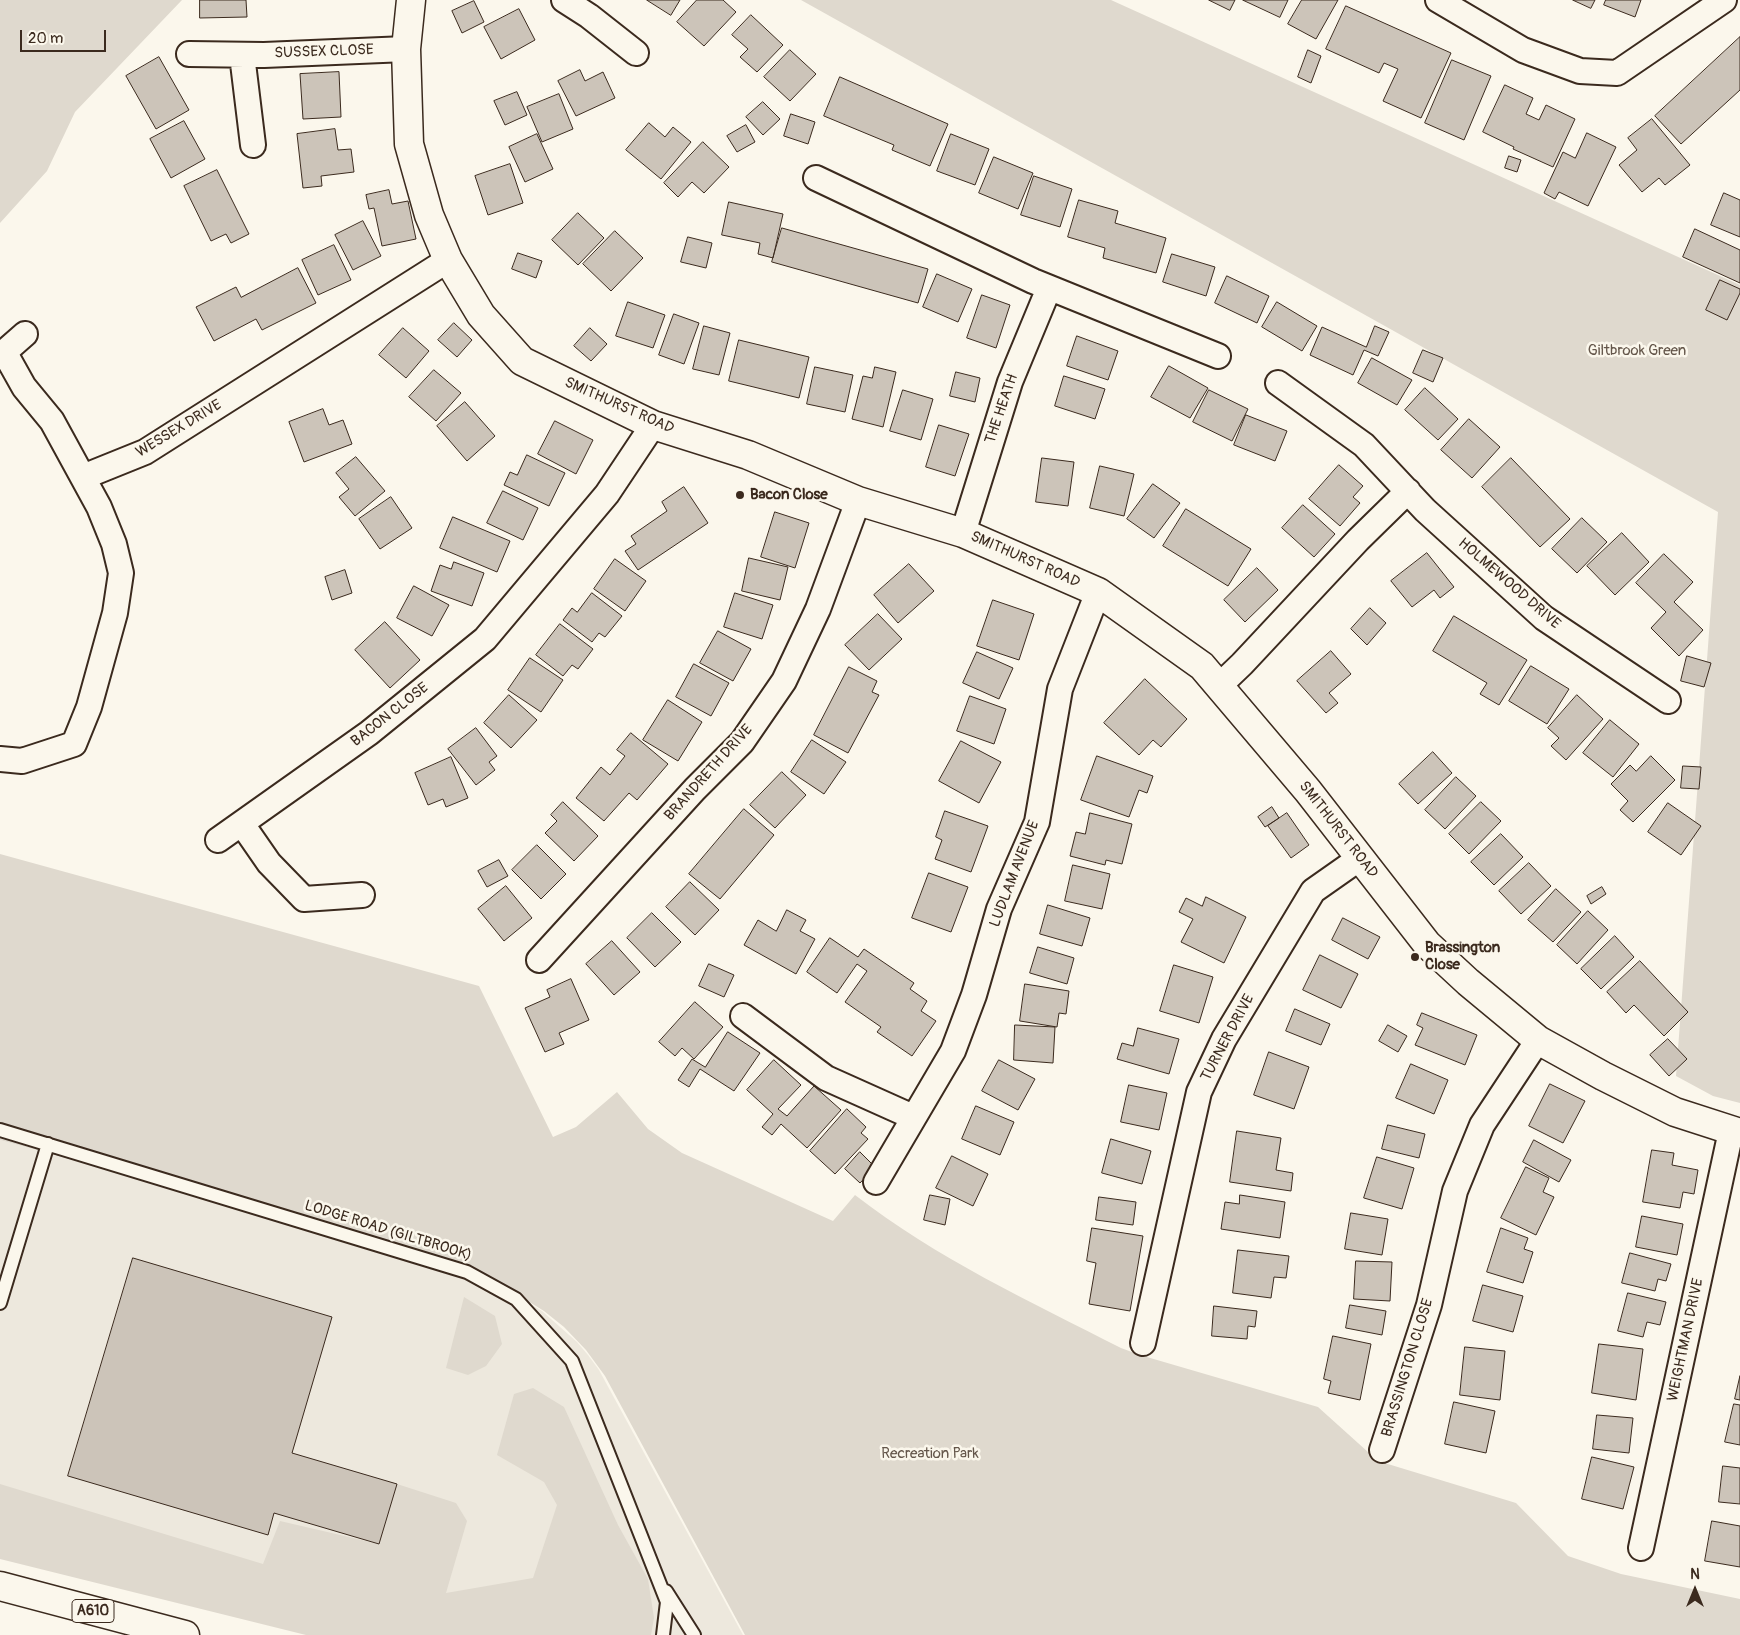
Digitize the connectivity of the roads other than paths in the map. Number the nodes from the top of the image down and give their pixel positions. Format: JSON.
{"nodes":[{"id":1,"x":410,"y":0,"type":"edge"},
{"id":2,"x":564,"y":0,"type":"edge"},
{"id":3,"x":1438,"y":0,"type":"edge"},
{"id":4,"x":1724,"y":0,"type":"edge"},
{"id":5,"x":406,"y":49,"type":"junction"},
{"id":6,"x":636,"y":53,"type":"dead end"},
{"id":7,"x":189,"y":54,"type":"dead end"},
{"id":8,"x":242,"y":55,"type":"junction"},
{"id":9,"x":252,"y":145,"type":"dead end"},
{"id":10,"x":816,"y":178,"type":"dead end"},
{"id":11,"x":448,"y":260,"type":"junction"},
{"id":12,"x":1048,"y":288,"type":"junction"},
{"id":13,"x":25,"y":334,"type":"dead end"},
{"id":14,"x":2,"y":354,"type":"edge"},
{"id":15,"x":1218,"y":356,"type":"dead end"},
{"id":16,"x":1278,"y":383,"type":"dead end"},
{"id":17,"x":653,"y":424,"type":"junction"},
{"id":18,"x":83,"y":477,"type":"junction"},
{"id":19,"x":1408,"y":491,"type":"junction"},
{"id":20,"x":858,"y":501,"type":"junction"},
{"id":21,"x":963,"y":533,"type":"junction"},
{"id":22,"x":1098,"y":592,"type":"junction"},
{"id":23,"x":1219,"y":686,"type":"junction"},
{"id":24,"x":1668,"y":701,"type":"dead end"},
{"id":25,"x":0,"y":759,"type":"edge"},
{"id":26,"x":242,"y":824,"type":"junction"},
{"id":27,"x":218,"y":840,"type":"dead end"},
{"id":28,"x":1360,"y":858,"type":"junction"},
{"id":29,"x":362,"y":895,"type":"dead end"},
{"id":30,"x":539,"y":960,"type":"dead end"},
{"id":31,"x":743,"y":1016,"type":"dead end"},
{"id":32,"x":1538,"y":1040,"type":"junction"},
{"id":33,"x":913,"y":1117,"type":"junction"},
{"id":34,"x":0,"y":1130,"type":"edge"},
{"id":35,"x":1735,"y":1132,"type":"edge"},
{"id":36,"x":48,"y":1144,"type":"junction"},
{"id":37,"x":876,"y":1182,"type":"dead end"},
{"id":38,"x":0,"y":1303,"type":"edge"},
{"id":39,"x":1143,"y":1343,"type":"dead end"},
{"id":40,"x":1382,"y":1450,"type":"dead end"},
{"id":41,"x":1641,"y":1548,"type":"dead end"},
{"id":42,"x":658,"y":1578,"type":"junction"},
{"id":43,"x":0,"y":1586,"type":"edge"},
{"id":44,"x":185,"y":1635,"type":"edge"},
{"id":45,"x":662,"y":1635,"type":"edge"},
{"id":46,"x":694,"y":1635,"type":"edge"}],
"edges":[{"from":1,"to":5,"type":"main road","name":"SMITHURST ROAD"},
{"from":2,"to":6,"type":"street"},
{"from":3,"to":4,"type":"street"},
{"from":5,"to":8,"type":"street","name":"SUSSEX CLOSE"},
{"from":5,"to":11,"type":"main road","name":"SMITHURST ROAD"},
{"from":7,"to":8,"type":"street","name":"SUSSEX CLOSE"},
{"from":8,"to":9,"type":"street"},
{"from":10,"to":12,"type":"street"},
{"from":11,"to":17,"type":"main road","name":"SMITHURST ROAD"},
{"from":11,"to":18,"type":"street","name":"WESSEX DRIVE"},
{"from":12,"to":15,"type":"street"},
{"from":12,"to":21,"type":"street","name":"THE HEATH"},
{"from":13,"to":14,"type":"street"},
{"from":14,"to":18,"type":"street"},
{"from":16,"to":19,"type":"street","name":"HOLMEWOOD DRIVE"},
{"from":17,"to":20,"type":"main road","name":"SMITHURST ROAD"},
{"from":17,"to":26,"type":"street","name":"BACON CLOSE"},
{"from":18,"to":25,"type":"street"},
{"from":19,"to":23,"type":"street"},
{"from":19,"to":24,"type":"street","name":"HOLMEWOOD DRIVE"},
{"from":20,"to":21,"type":"main road","name":"SMITHURST ROAD"},
{"from":20,"to":30,"type":"street","name":"BRANDRETH DRIVE"},
{"from":21,"to":22,"type":"main road","name":"SMITHURST ROAD"},
{"from":22,"to":23,"type":"main road","name":"SMITHURST ROAD"},
{"from":22,"to":33,"type":"street","name":"LUDLAM AVENUE"},
{"from":23,"to":28,"type":"main road","name":"SMITHURST ROAD"},
{"from":26,"to":27,"type":"street","name":"BACON CLOSE"},
{"from":26,"to":29,"type":"street"},
{"from":28,"to":32,"type":"main road","name":"SMITHURST ROAD"},
{"from":28,"to":39,"type":"street","name":"TURNER DRIVE"},
{"from":31,"to":33,"type":"street"},
{"from":32,"to":35,"type":"main road","name":"SMITHURST ROAD"},
{"from":32,"to":40,"type":"street","name":"BRASSINGTON CLOSE"},
{"from":33,"to":37,"type":"street","name":"LUDLAM AVENUE"},
{"from":34,"to":36,"type":"lane","name":"LODGE ROAD (GILTBROOK)"},
{"from":35,"to":41,"type":"street","name":"WEIGHTMAN DRIVE"},
{"from":36,"to":38,"type":"lane"},
{"from":36,"to":42,"type":"lane","name":"LODGE ROAD (GILTBROOK)"},
{"from":42,"to":45,"type":"lane"},
{"from":42,"to":46,"type":"lane"},
{"from":43,"to":44,"type":"main road","number":"A610"}]}
